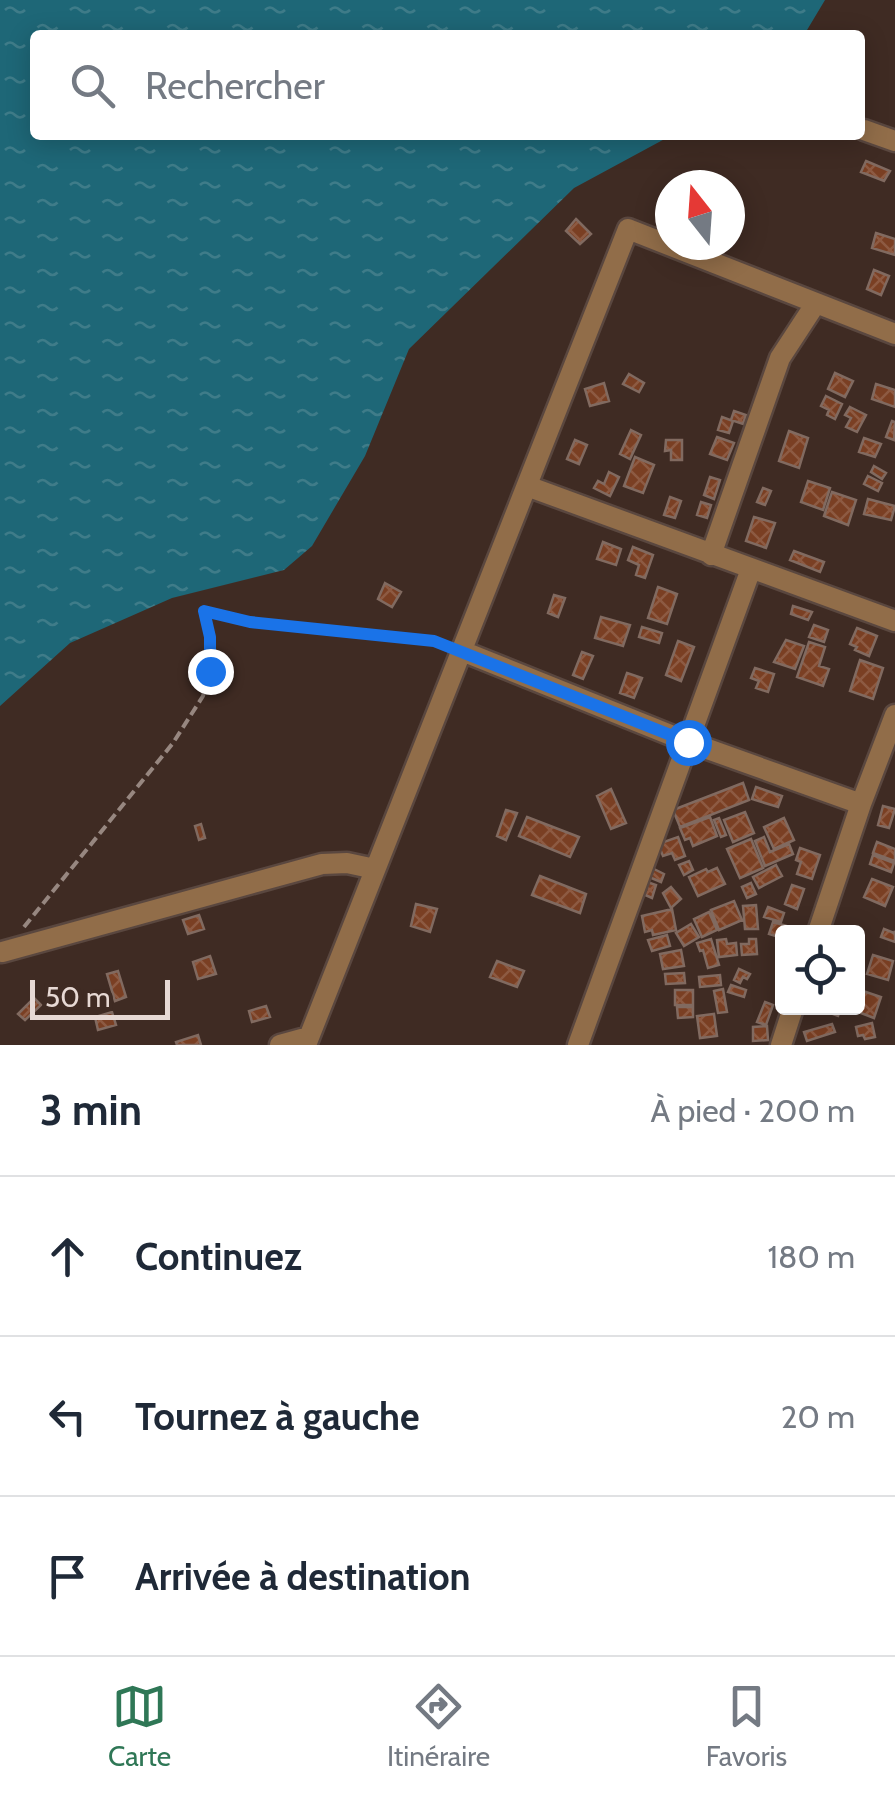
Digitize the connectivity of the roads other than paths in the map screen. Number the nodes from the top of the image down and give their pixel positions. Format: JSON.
{"nodes":[{"id":1,"x":865,"y":130,"type":"edge"},
{"id":2,"x":895,"y":141,"type":"edge"},
{"id":3,"x":816,"y":303,"type":"junction"},
{"id":4,"x":895,"y":334,"type":"edge"},
{"id":5,"x":528,"y":486,"type":"junction"},
{"id":6,"x":711,"y":555,"type":"junction"},
{"id":7,"x":751,"y":568,"type":"junction"},
{"id":8,"x":895,"y":621,"type":"edge"},
{"id":9,"x":462,"y":651,"type":"junction"},
{"id":10,"x":895,"y":715,"type":"edge"},
{"id":11,"x":688,"y":742,"type":"junction"},
{"id":12,"x":861,"y":804,"type":"junction"},
{"id":13,"x":376,"y":869,"type":"junction"},
{"id":14,"x":820,"y":925,"type":"edge"},
{"id":15,"x":2,"y":952,"type":"road end"},
{"id":16,"x":791,"y":1015,"type":"edge"},
{"id":17,"x":307,"y":1041,"type":"edge"},
{"id":18,"x":280,"y":1045,"type":"edge"},
{"id":19,"x":578,"y":1045,"type":"edge"},
{"id":20,"x":781,"y":1045,"type":"edge"}],
"edges":[{"from":1,"to":2,"type":"street"},
{"from":3,"to":4,"type":"street"},
{"from":3,"to":5,"type":"street"},
{"from":3,"to":6,"type":"street"},
{"from":5,"to":6,"type":"street"},
{"from":5,"to":9,"type":"street"},
{"from":6,"to":7,"type":"street"},
{"from":7,"to":8,"type":"street"},
{"from":7,"to":11,"type":"street"},
{"from":9,"to":11,"type":"street"},
{"from":9,"to":13,"type":"street"},
{"from":10,"to":12,"type":"street"},
{"from":11,"to":12,"type":"street"},
{"from":11,"to":19,"type":"street"},
{"from":12,"to":14,"type":"street"},
{"from":13,"to":15,"type":"street"},
{"from":13,"to":17,"type":"street"},
{"from":16,"to":20,"type":"street"},
{"from":17,"to":18,"type":"street"}]}
